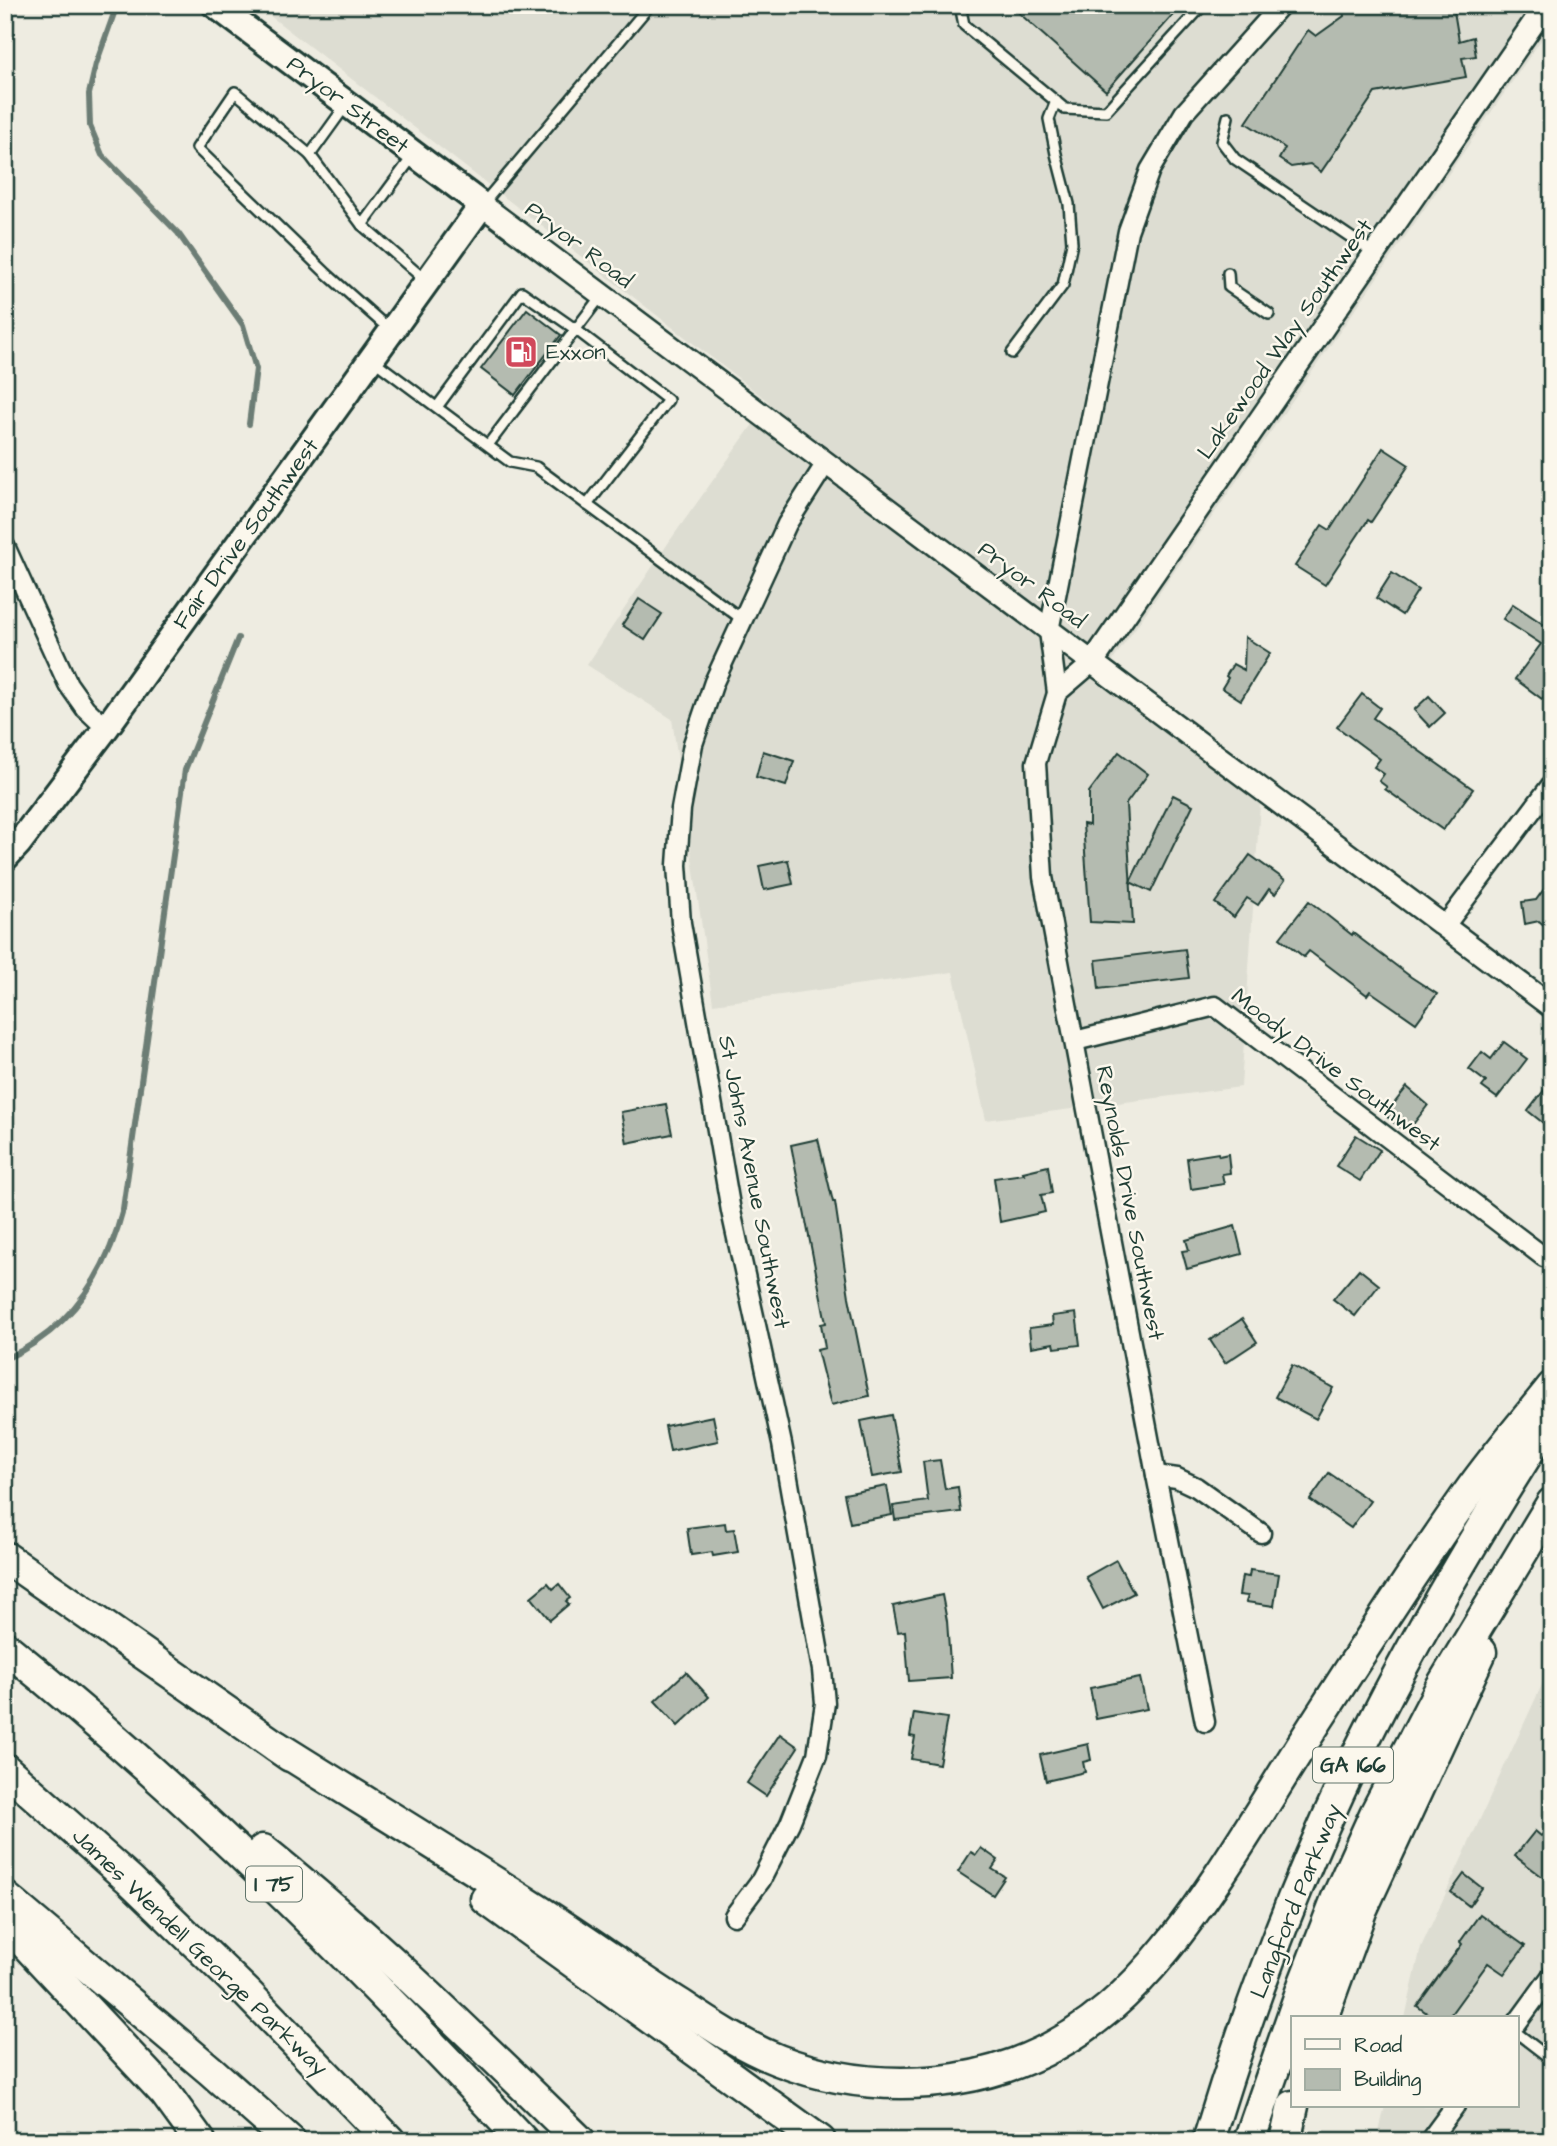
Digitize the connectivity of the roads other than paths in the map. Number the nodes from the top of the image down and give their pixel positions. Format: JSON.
{"nodes":[{"id":1,"x":215,"y":5,"type":"edge"},
{"id":2,"x":650,"y":5,"type":"edge"},
{"id":3,"x":960,"y":5,"type":"edge"},
{"id":4,"x":1203,"y":5,"type":"edge"},
{"id":5,"x":1282,"y":5,"type":"edge"},
{"id":6,"x":1545,"y":5,"type":"edge"},
{"id":7,"x":1056,"y":101,"type":"junction"},
{"id":8,"x":347,"y":104,"type":"junction"},
{"id":9,"x":1228,"y":117,"type":"dead end"},
{"id":10,"x":310,"y":155,"type":"junction"},
{"id":11,"x":414,"y":155,"type":"junction"},
{"id":12,"x":482,"y":205,"type":"junction"},
{"id":13,"x":362,"y":225,"type":"junction"},
{"id":14,"x":1375,"y":254,"type":"junction"},
{"id":15,"x":1228,"y":273,"type":"dead end"},
{"id":16,"x":427,"y":282,"type":"junction"},
{"id":17,"x":601,"y":295,"type":"junction"},
{"id":18,"x":1269,"y":314,"type":"dead end"},
{"id":19,"x":575,"y":329,"type":"junction"},
{"id":20,"x":391,"y":331,"type":"junction"},
{"id":21,"x":1012,"y":353,"type":"dead end"},
{"id":22,"x":372,"y":359,"type":"junction"},
{"id":23,"x":437,"y":407,"type":"junction"},
{"id":24,"x":488,"y":445,"type":"junction"},
{"id":25,"x":826,"y":463,"type":"junction"},
{"id":26,"x":587,"y":505,"type":"junction"},
{"id":27,"x":5,"y":546,"type":"edge"},
{"id":28,"x":743,"y":620,"type":"junction"},
{"id":29,"x":1049,"y":631,"type":"junction"},
{"id":30,"x":1092,"y":663,"type":"junction"},
{"id":31,"x":1057,"y":693,"type":"junction"},
{"id":32,"x":106,"y":728,"type":"junction"},
{"id":33,"x":1552,"y":785,"type":"edge"},
{"id":34,"x":5,"y":858,"type":"edge"},
{"id":35,"x":1444,"y":927,"type":"junction"},
{"id":36,"x":1552,"y":1007,"type":"edge"},
{"id":37,"x":1075,"y":1041,"type":"junction"},
{"id":38,"x":1544,"y":1257,"type":"dead end"},
{"id":39,"x":1552,"y":1387,"type":"edge"},
{"id":40,"x":1552,"y":1415,"type":"edge"},
{"id":41,"x":1156,"y":1475,"type":"junction"},
{"id":42,"x":1546,"y":1512,"type":"edge"},
{"id":43,"x":1261,"y":1534,"type":"dead end"},
{"id":44,"x":5,"y":1557,"type":"edge"},
{"id":45,"x":5,"y":1647,"type":"edge"},
{"id":46,"x":40,"y":1674,"type":"junction"},
{"id":47,"x":1205,"y":1722,"type":"dead end"},
{"id":48,"x":276,"y":1746,"type":"junction"},
{"id":49,"x":5,"y":1769,"type":"edge"},
{"id":50,"x":5,"y":1897,"type":"edge"},
{"id":51,"x":734,"y":1916,"type":"dead end"},
{"id":52,"x":5,"y":1922,"type":"edge"},
{"id":53,"x":1552,"y":1975,"type":"edge"},
{"id":54,"x":1293,"y":2016,"type":"edge"},
{"id":55,"x":1323,"y":2016,"type":"edge"},
{"id":56,"x":1291,"y":2020,"type":"edge"},
{"id":57,"x":1518,"y":2022,"type":"edge"},
{"id":58,"x":1518,"y":2034,"type":"edge"},
{"id":59,"x":1552,"y":2060,"type":"edge"},
{"id":60,"x":1293,"y":2108,"type":"edge"},
{"id":61,"x":1454,"y":2108,"type":"edge"},
{"id":62,"x":201,"y":2141,"type":"edge"},
{"id":63,"x":290,"y":2141,"type":"edge"},
{"id":64,"x":390,"y":2141,"type":"edge"},
{"id":65,"x":523,"y":2141,"type":"edge"},
{"id":66,"x":580,"y":2141,"type":"edge"},
{"id":67,"x":820,"y":2141,"type":"edge"},
{"id":68,"x":1208,"y":2141,"type":"edge"},
{"id":69,"x":1249,"y":2141,"type":"edge"},
{"id":70,"x":1285,"y":2141,"type":"edge"},
{"id":71,"x":1429,"y":2141,"type":"edge"}],
"edges":[{"from":1,"to":8,"type":"main road","name":"Pryor Street"},
{"from":2,"to":12,"type":"lane"},
{"from":3,"to":7,"type":"lane"},
{"from":4,"to":7,"type":"lane"},
{"from":5,"to":29,"type":"street"},
{"from":6,"to":14,"type":"street","name":"Lakewood Way Southwest"},
{"from":7,"to":21,"type":"lane"},
{"from":8,"to":10,"type":"lane"},
{"from":8,"to":11,"type":"main road","name":"Pryor Street"},
{"from":9,"to":14,"type":"lane"},
{"from":10,"to":13,"type":"lane"},
{"from":10,"to":20,"type":"lane"},
{"from":11,"to":12,"type":"main road","name":"Pryor Street"},
{"from":11,"to":13,"type":"lane"},
{"from":12,"to":16,"type":"main road","name":"Fair Drive Southwest"},
{"from":12,"to":17,"type":"street","name":"Pryor Road"},
{"from":13,"to":16,"type":"lane"},
{"from":14,"to":30,"type":"street","name":"Lakewood Way Southwest"},
{"from":15,"to":18,"type":"lane"},
{"from":16,"to":20,"type":"main road","name":"Fair Drive Southwest"},
{"from":17,"to":19,"type":"lane"},
{"from":17,"to":25,"type":"street","name":"Pryor Road"},
{"from":19,"to":23,"type":"lane"},
{"from":19,"to":24,"type":"lane"},
{"from":19,"to":26,"type":"lane"},
{"from":20,"to":22,"type":"main road","name":"Fair Drive Southwest"},
{"from":22,"to":23,"type":"lane"},
{"from":22,"to":32,"type":"main road","name":"Fair Drive Southwest"},
{"from":23,"to":24,"type":"lane"},
{"from":24,"to":26,"type":"lane"},
{"from":25,"to":28,"type":"street","name":"St Johns Avenue Southwest"},
{"from":25,"to":29,"type":"street","name":"Pryor Road"},
{"from":26,"to":28,"type":"lane"},
{"from":27,"to":32,"type":"street"},
{"from":28,"to":51,"type":"street","name":"St Johns Avenue Southwest"},
{"from":29,"to":30,"type":"street","name":"Pryor Road"},
{"from":29,"to":31,"type":"street"},
{"from":30,"to":31,"type":"street","name":"Lakewood Way Southwest"},
{"from":30,"to":35,"type":"street","name":"Pryor Road"},
{"from":31,"to":37,"type":"street","name":"Reynolds Drive Southwest"},
{"from":32,"to":34,"type":"main road","name":"Fair Drive Southwest"},
{"from":33,"to":35,"type":"street"},
{"from":35,"to":36,"type":"street","name":"Pryor Road"},
{"from":37,"to":38,"type":"street","name":"Moody Drive Southwest"},
{"from":37,"to":41,"type":"street","name":"Reynolds Drive Southwest"},
{"from":39,"to":48,"type":"highway"},
{"from":40,"to":68,"type":"highway","name":"Langford Parkway","number":"GA 166"},
{"from":41,"to":43,"type":"street"},
{"from":41,"to":47,"type":"street","name":"Reynolds Drive Southwest"},
{"from":42,"to":54,"type":"highway","name":"Langford Parkway","number":"GA 166"},
{"from":42,"to":55,"type":"highway"},
{"from":44,"to":48,"type":"highway"},
{"from":45,"to":46,"type":"highway","number":"I 75"},
{"from":46,"to":65,"type":"highway","number":"I 75"},
{"from":46,"to":66,"type":"highway"},
{"from":48,"to":67,"type":"highway"},
{"from":49,"to":64,"type":"highway","name":"James Wendell George Parkway"},
{"from":50,"to":63,"type":"highway"},
{"from":52,"to":62,"type":"highway"},
{"from":53,"to":57,"type":"street"},
{"from":56,"to":69,"type":"highway","name":"Langford Parkway","number":"GA 166"},
{"from":58,"to":59,"type":"lane"},
{"from":60,"to":70,"type":"highway"},
{"from":61,"to":71,"type":"street"}]}
